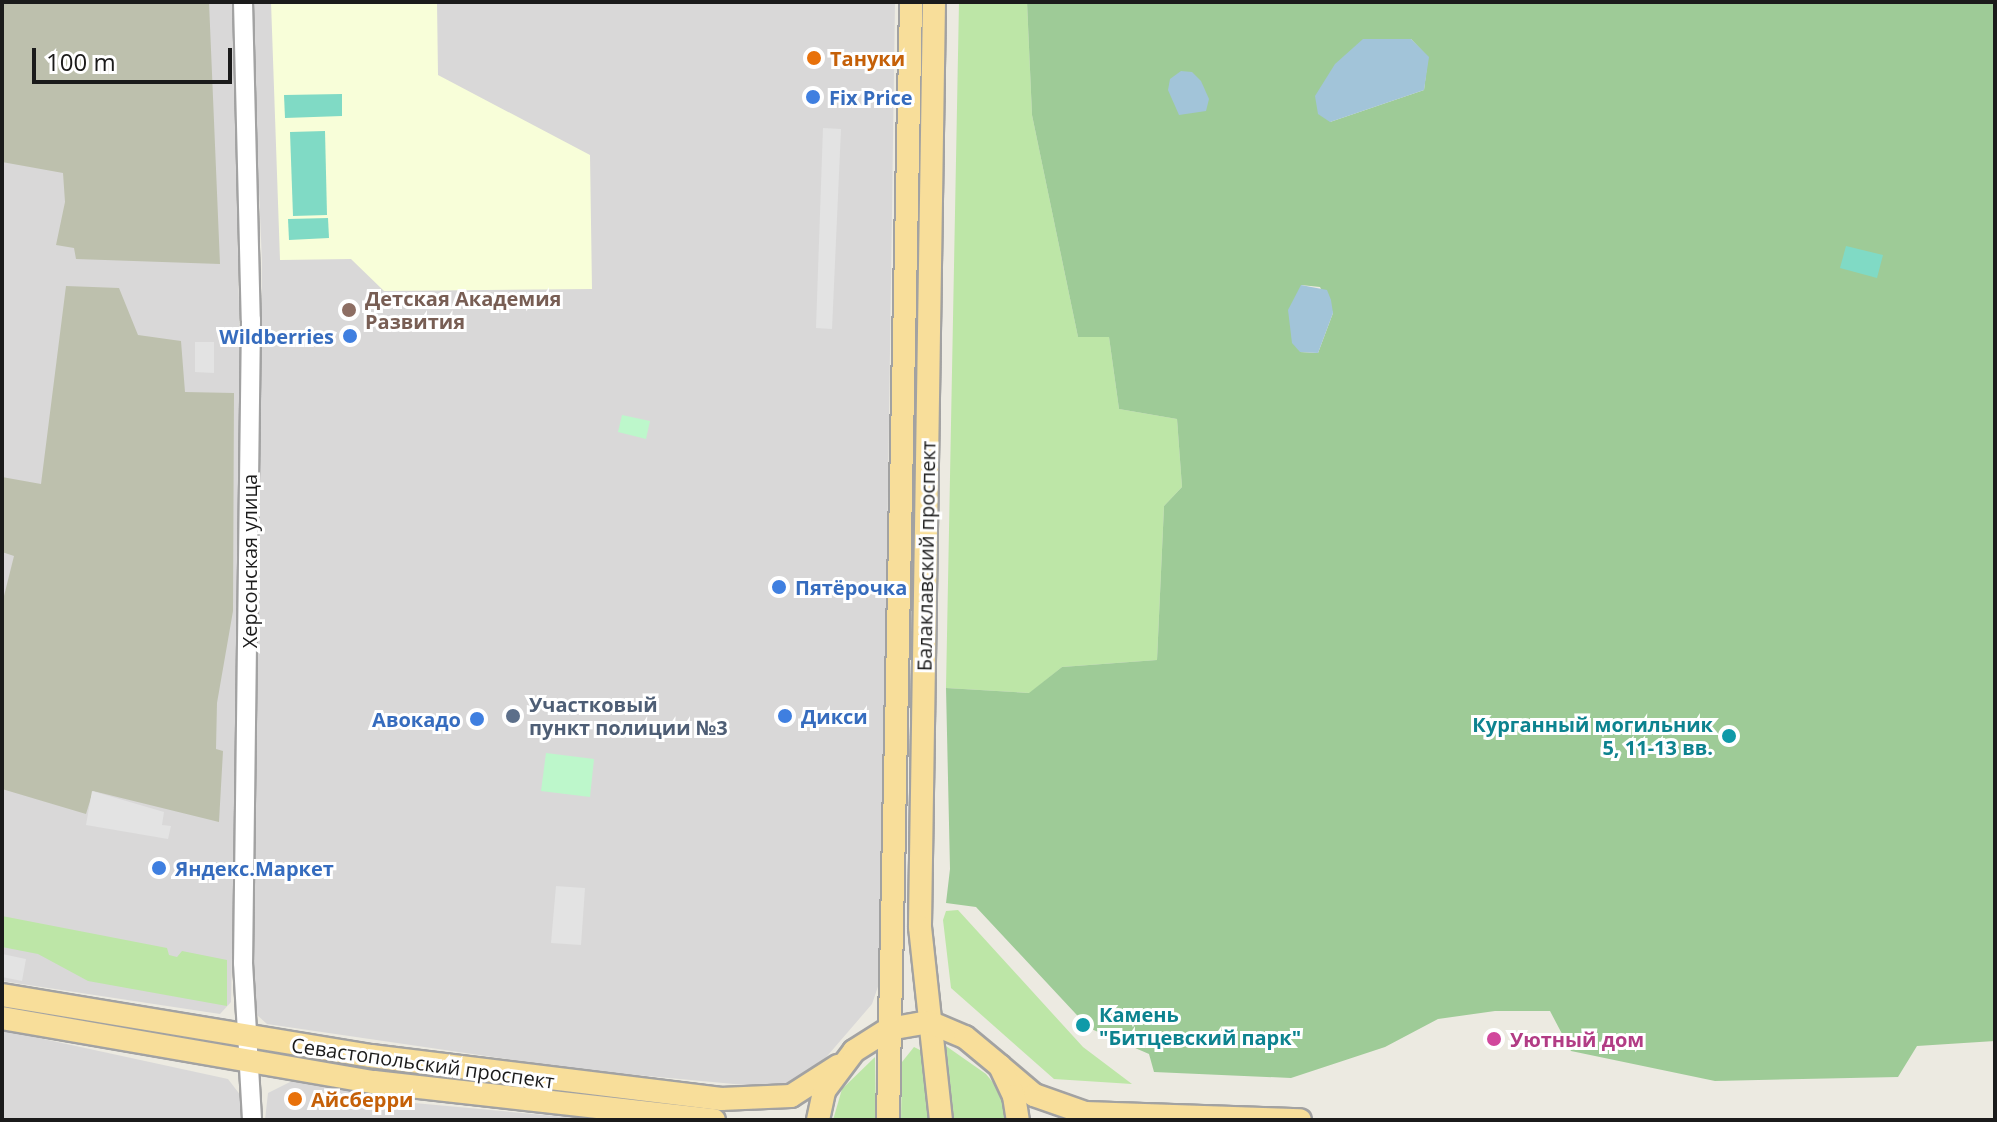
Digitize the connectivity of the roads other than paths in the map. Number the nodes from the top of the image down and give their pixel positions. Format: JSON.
{"nodes":[{"id":1,"x":243,"y":2,"type":"edge"},
{"id":2,"x":911,"y":2,"type":"edge"},
{"id":3,"x":934,"y":2,"type":"edge"},
{"id":4,"x":2,"y":995,"type":"edge"},
{"id":5,"x":2,"y":1018,"type":"edge"},
{"id":6,"x":929,"y":1022,"type":"junction"},
{"id":7,"x":889,"y":1029,"type":"junction"},
{"id":8,"x":247,"y":1037,"type":"junction"},
{"id":9,"x":248,"y":1063,"type":"junction"},
{"id":10,"x":838,"y":1066,"type":"junction"},
{"id":11,"x":1000,"y":1066,"type":"junction"},
{"id":12,"x":888,"y":1114,"type":"edge"},
{"id":13,"x":941,"y":1114,"type":"edge"},
{"id":14,"x":252,"y":1120,"type":"edge"},
{"id":15,"x":714,"y":1120,"type":"edge"},
{"id":16,"x":818,"y":1120,"type":"edge"},
{"id":17,"x":1018,"y":1120,"type":"edge"},
{"id":18,"x":1300,"y":1120,"type":"edge"}],
"edges":[{"from":1,"to":8,"type":"street","name":"Херсонская улица"},
{"from":2,"to":7,"type":"main road","name":"Балаклавский проспект"},
{"from":3,"to":6,"type":"main road","name":"Балаклавский проспект"},
{"from":4,"to":8,"type":"main road","name":"Севастопольский проспект"},
{"from":5,"to":9,"type":"main road","name":"Севастопольский проспект"},
{"from":6,"to":7,"type":"main road"},
{"from":6,"to":11,"type":"main road"},
{"from":6,"to":13,"type":"main road","name":"Балаклавский проспект"},
{"from":7,"to":10,"type":"main road","name":"Севастопольский проспект"},
{"from":7,"to":12,"type":"main road","name":"Балаклавский проспект"},
{"from":8,"to":9,"type":"street","name":"Херсонская улица"},
{"from":8,"to":10,"type":"main road","name":"Севастопольский проспект"},
{"from":9,"to":14,"type":"street","name":"Херсонская улица"},
{"from":9,"to":15,"type":"main road","name":"Севастопольский проспект"},
{"from":10,"to":16,"type":"main road"},
{"from":11,"to":17,"type":"main road"},
{"from":11,"to":18,"type":"main road"}]}
